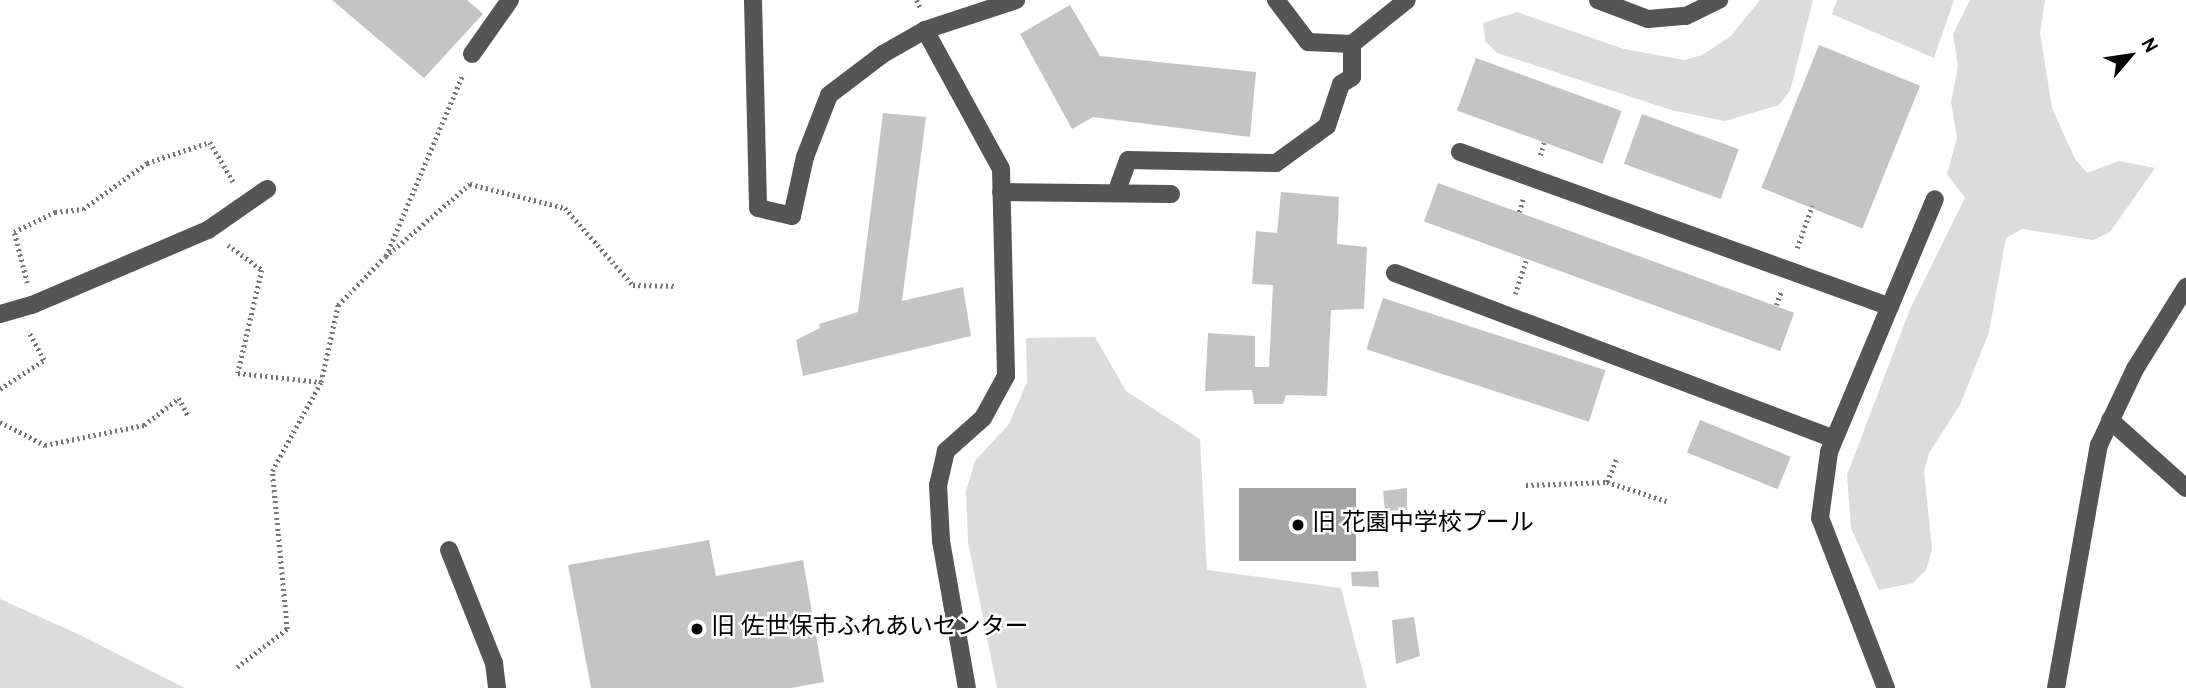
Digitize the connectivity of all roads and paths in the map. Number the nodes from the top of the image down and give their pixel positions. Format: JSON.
{"nodes":[{"id":1,"x":510,"y":0,"type":"edge"},
{"id":2,"x":753,"y":0,"type":"edge"},
{"id":3,"x":1016,"y":0,"type":"edge"},
{"id":4,"x":1276,"y":0,"type":"edge"},
{"id":5,"x":1407,"y":0,"type":"edge"},
{"id":6,"x":1598,"y":0,"type":"edge"},
{"id":7,"x":1719,"y":0,"type":"edge"},
{"id":8,"x":925,"y":30,"type":"junction"},
{"id":9,"x":1352,"y":44,"type":"junction"},
{"id":10,"x":472,"y":54,"type":"joint"},
{"id":11,"x":1460,"y":152,"type":"dead end"},
{"id":12,"x":267,"y":189,"type":"joint"},
{"id":13,"x":1001,"y":192,"type":"junction"},
{"id":14,"x":1116,"y":193,"type":"junction"},
{"id":15,"x":1171,"y":194,"type":"dead end"},
{"id":16,"x":1935,"y":199,"type":"dead end"},
{"id":17,"x":208,"y":230,"type":"junction"},
{"id":18,"x":386,"y":257,"type":"junction"},
{"id":19,"x":1395,"y":273,"type":"dead end"},
{"id":20,"x":677,"y":286,"type":"dead end"},
{"id":21,"x":2186,"y":287,"type":"edge"},
{"id":22,"x":1890,"y":307,"type":"junction"},
{"id":23,"x":16,"y":309,"type":"edge"},
{"id":24,"x":321,"y":382,"type":"junction"},
{"id":25,"x":0,"y":389,"type":"edge"},
{"id":26,"x":189,"y":418,"type":"dead end"},
{"id":27,"x":2110,"y":420,"type":"junction"},
{"id":28,"x":0,"y":422,"type":"edge"},
{"id":29,"x":1834,"y":439,"type":"junction"},
{"id":30,"x":1617,"y":457,"type":"dead end"},
{"id":31,"x":1607,"y":482,"type":"junction"},
{"id":32,"x":1526,"y":485,"type":"dead end"},
{"id":33,"x":2186,"y":488,"type":"edge"},
{"id":34,"x":1669,"y":502,"type":"dead end"},
{"id":35,"x":449,"y":550,"type":"dead end"},
{"id":36,"x":237,"y":667,"type":"dead end"},
{"id":37,"x":498,"y":688,"type":"edge"},
{"id":38,"x":967,"y":688,"type":"edge"},
{"id":39,"x":1886,"y":688,"type":"edge"},
{"id":40,"x":2056,"y":688,"type":"edge"}],
"edges":[{"from":1,"to":10,"type":"street"},
{"from":2,"to":8,"type":"street"},
{"from":3,"to":8,"type":"street"},
{"from":4,"to":9,"type":"street"},
{"from":5,"to":9,"type":"street"},
{"from":6,"to":7,"type":"street"},
{"from":8,"to":13,"type":"street"},
{"from":9,"to":14,"type":"street"},
{"from":10,"to":18,"type":"path"},
{"from":11,"to":22,"type":"street"},
{"from":12,"to":17,"type":"street"},
{"from":12,"to":23,"type":"path"},
{"from":13,"to":14,"type":"street"},
{"from":13,"to":38,"type":"street"},
{"from":14,"to":15,"type":"street"},
{"from":16,"to":22,"type":"street"},
{"from":17,"to":23,"type":"street"},
{"from":17,"to":24,"type":"path"},
{"from":18,"to":20,"type":"path"},
{"from":18,"to":24,"type":"path"},
{"from":19,"to":29,"type":"street"},
{"from":21,"to":27,"type":"street"},
{"from":22,"to":29,"type":"street"},
{"from":23,"to":25,"type":"path"},
{"from":24,"to":36,"type":"path"},
{"from":26,"to":28,"type":"path"},
{"from":27,"to":33,"type":"street"},
{"from":27,"to":40,"type":"street"},
{"from":29,"to":39,"type":"street"},
{"from":30,"to":31,"type":"path"},
{"from":31,"to":32,"type":"path"},
{"from":31,"to":34,"type":"path"},
{"from":35,"to":37,"type":"street"}]}
